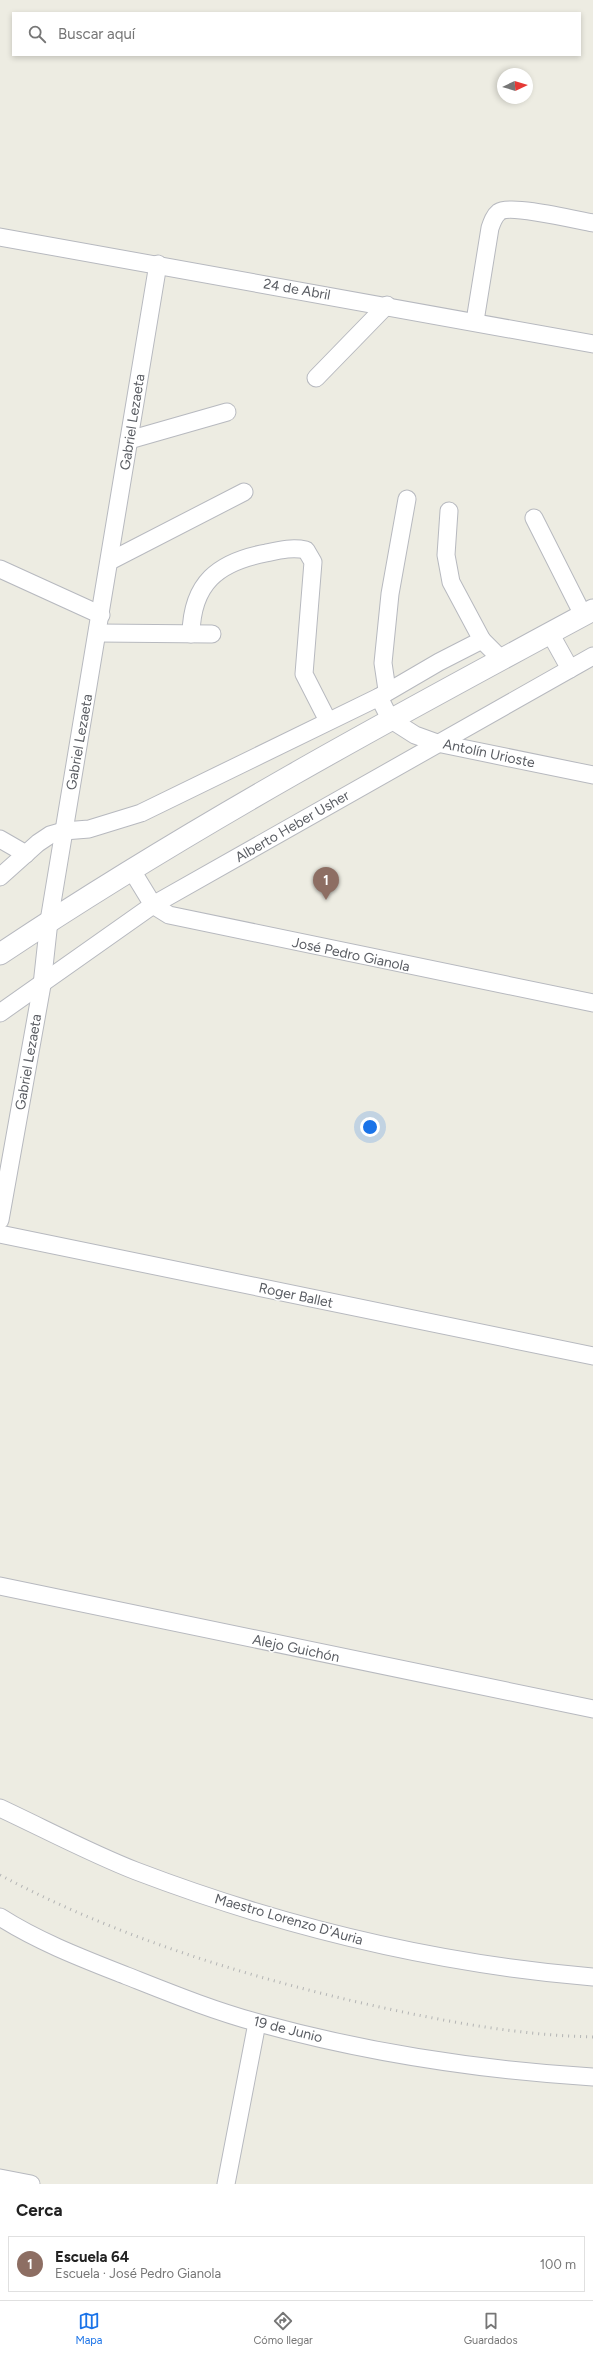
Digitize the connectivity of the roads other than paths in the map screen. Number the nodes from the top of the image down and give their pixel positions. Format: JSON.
{"nodes":[{"id":1,"x":593,"y":223,"type":"edge"},
{"id":2,"x":0,"y":237,"type":"edge"},
{"id":3,"x":158,"y":264,"type":"junction"},
{"id":4,"x":387,"y":305,"type":"junction"},
{"id":5,"x":475,"y":321,"type":"junction"},
{"id":6,"x":593,"y":344,"type":"edge"},
{"id":7,"x":316,"y":378,"type":"dead end"},
{"id":8,"x":227,"y":412,"type":"dead end"},
{"id":9,"x":129,"y":440,"type":"junction"},
{"id":10,"x":244,"y":492,"type":"dead end"},
{"id":11,"x":407,"y":499,"type":"dead end"},
{"id":12,"x":449,"y":511,"type":"dead end"},
{"id":13,"x":534,"y":518,"type":"dead end"},
{"id":14,"x":110,"y":561,"type":"junction"},
{"id":15,"x":0,"y":569,"type":"edge"},
{"id":16,"x":588,"y":612,"type":"edge"},
{"id":17,"x":101,"y":615,"type":"junction"},
{"id":18,"x":98,"y":633,"type":"junction"},
{"id":19,"x":550,"y":633,"type":"junction"},
{"id":20,"x":191,"y":634,"type":"junction"},
{"id":21,"x":212,"y":634,"type":"dead end"},
{"id":22,"x":482,"y":640,"type":"junction"},
{"id":23,"x":593,"y":656,"type":"edge"},
{"id":24,"x":501,"y":659,"type":"junction"},
{"id":25,"x":570,"y":669,"type":"junction"},
{"id":26,"x":383,"y":693,"type":"junction"},
{"id":27,"x":390,"y":719,"type":"junction"},
{"id":28,"x":328,"y":722,"type":"junction"},
{"id":29,"x":437,"y":743,"type":"junction"},
{"id":30,"x":593,"y":775,"type":"edge"},
{"id":31,"x":64,"y":831,"type":"junction"},
{"id":32,"x":0,"y":839,"type":"edge"},
{"id":33,"x":26,"y":854,"type":"junction"},
{"id":34,"x":131,"y":869,"type":"junction"},
{"id":35,"x":0,"y":877,"type":"edge"},
{"id":36,"x":153,"y":905,"type":"junction"},
{"id":37,"x":49,"y":921,"type":"junction"},
{"id":38,"x":0,"y":954,"type":"edge"},
{"id":39,"x":42,"y":985,"type":"junction"},
{"id":40,"x":593,"y":1004,"type":"edge"},
{"id":41,"x":0,"y":1013,"type":"edge"},
{"id":42,"x":0,"y":1220,"type":"edge"},
{"id":43,"x":0,"y":1234,"type":"edge"},
{"id":44,"x":593,"y":1356,"type":"edge"},
{"id":45,"x":0,"y":1586,"type":"edge"},
{"id":46,"x":593,"y":1709,"type":"edge"},
{"id":47,"x":0,"y":1808,"type":"edge"},
{"id":48,"x":0,"y":1917,"type":"edge"},
{"id":49,"x":593,"y":1977,"type":"edge"},
{"id":50,"x":258,"y":2023,"type":"junction"},
{"id":51,"x":593,"y":2077,"type":"edge"},
{"id":52,"x":0,"y":2178,"type":"edge"},
{"id":53,"x":31,"y":2184,"type":"edge"},
{"id":54,"x":226,"y":2184,"type":"edge"}],
"edges":[{"from":1,"to":5,"type":"street"},
{"from":2,"to":3,"type":"street","name":"24 de Abril"},
{"from":3,"to":4,"type":"street","name":"24 de Abril"},
{"from":3,"to":9,"type":"street","name":"Gabriel Lezaeta"},
{"from":4,"to":5,"type":"street","name":"24 de Abril"},
{"from":4,"to":7,"type":"street"},
{"from":5,"to":6,"type":"street","name":"24 de Abril"},
{"from":8,"to":9,"type":"street"},
{"from":9,"to":14,"type":"street","name":"Gabriel Lezaeta"},
{"from":10,"to":14,"type":"street"},
{"from":11,"to":26,"type":"street"},
{"from":12,"to":22,"type":"street"},
{"from":13,"to":16,"type":"street"},
{"from":14,"to":17,"type":"street","name":"Gabriel Lezaeta"},
{"from":15,"to":17,"type":"street"},
{"from":16,"to":19,"type":"street"},
{"from":17,"to":18,"type":"street","name":"Gabriel Lezaeta"},
{"from":18,"to":20,"type":"street"},
{"from":18,"to":31,"type":"street","name":"Gabriel Lezaeta"},
{"from":19,"to":24,"type":"street"},
{"from":19,"to":25,"type":"street"},
{"from":20,"to":21,"type":"street"},
{"from":20,"to":28,"type":"street"},
{"from":22,"to":24,"type":"street"},
{"from":22,"to":26,"type":"street"},
{"from":23,"to":25,"type":"street","name":"Alberto Heber Usher"},
{"from":24,"to":27,"type":"street"},
{"from":25,"to":29,"type":"street","name":"Alberto Heber Usher"},
{"from":26,"to":27,"type":"street"},
{"from":26,"to":28,"type":"street"},
{"from":27,"to":29,"type":"street","name":"Antolín Urioste"},
{"from":27,"to":34,"type":"street"},
{"from":28,"to":31,"type":"street"},
{"from":29,"to":30,"type":"street","name":"Antolín Urioste"},
{"from":29,"to":36,"type":"street","name":"Alberto Heber Usher"},
{"from":31,"to":33,"type":"street"},
{"from":31,"to":37,"type":"street","name":"Gabriel Lezaeta"},
{"from":32,"to":33,"type":"street"},
{"from":33,"to":35,"type":"street"},
{"from":34,"to":36,"type":"street","name":"José Pedro Gianola"},
{"from":34,"to":37,"type":"street"},
{"from":36,"to":39,"type":"street","name":"Alberto Heber Usher"},
{"from":36,"to":40,"type":"street","name":"José Pedro Gianola"},
{"from":37,"to":38,"type":"street"},
{"from":37,"to":39,"type":"street","name":"Gabriel Lezaeta"},
{"from":39,"to":41,"type":"street","name":"Alberto Heber Usher"},
{"from":39,"to":42,"type":"street","name":"Gabriel Lezaeta"},
{"from":43,"to":44,"type":"street","name":"Roger Ballet"},
{"from":45,"to":46,"type":"street","name":"Alejo Guichón"},
{"from":47,"to":49,"type":"street","name":"Maestro Lorenzo D'Auria"},
{"from":48,"to":50,"type":"street","name":"19 de Junio"},
{"from":50,"to":51,"type":"street","name":"19 de Junio"},
{"from":50,"to":54,"type":"street"},
{"from":52,"to":53,"type":"street"}]}
